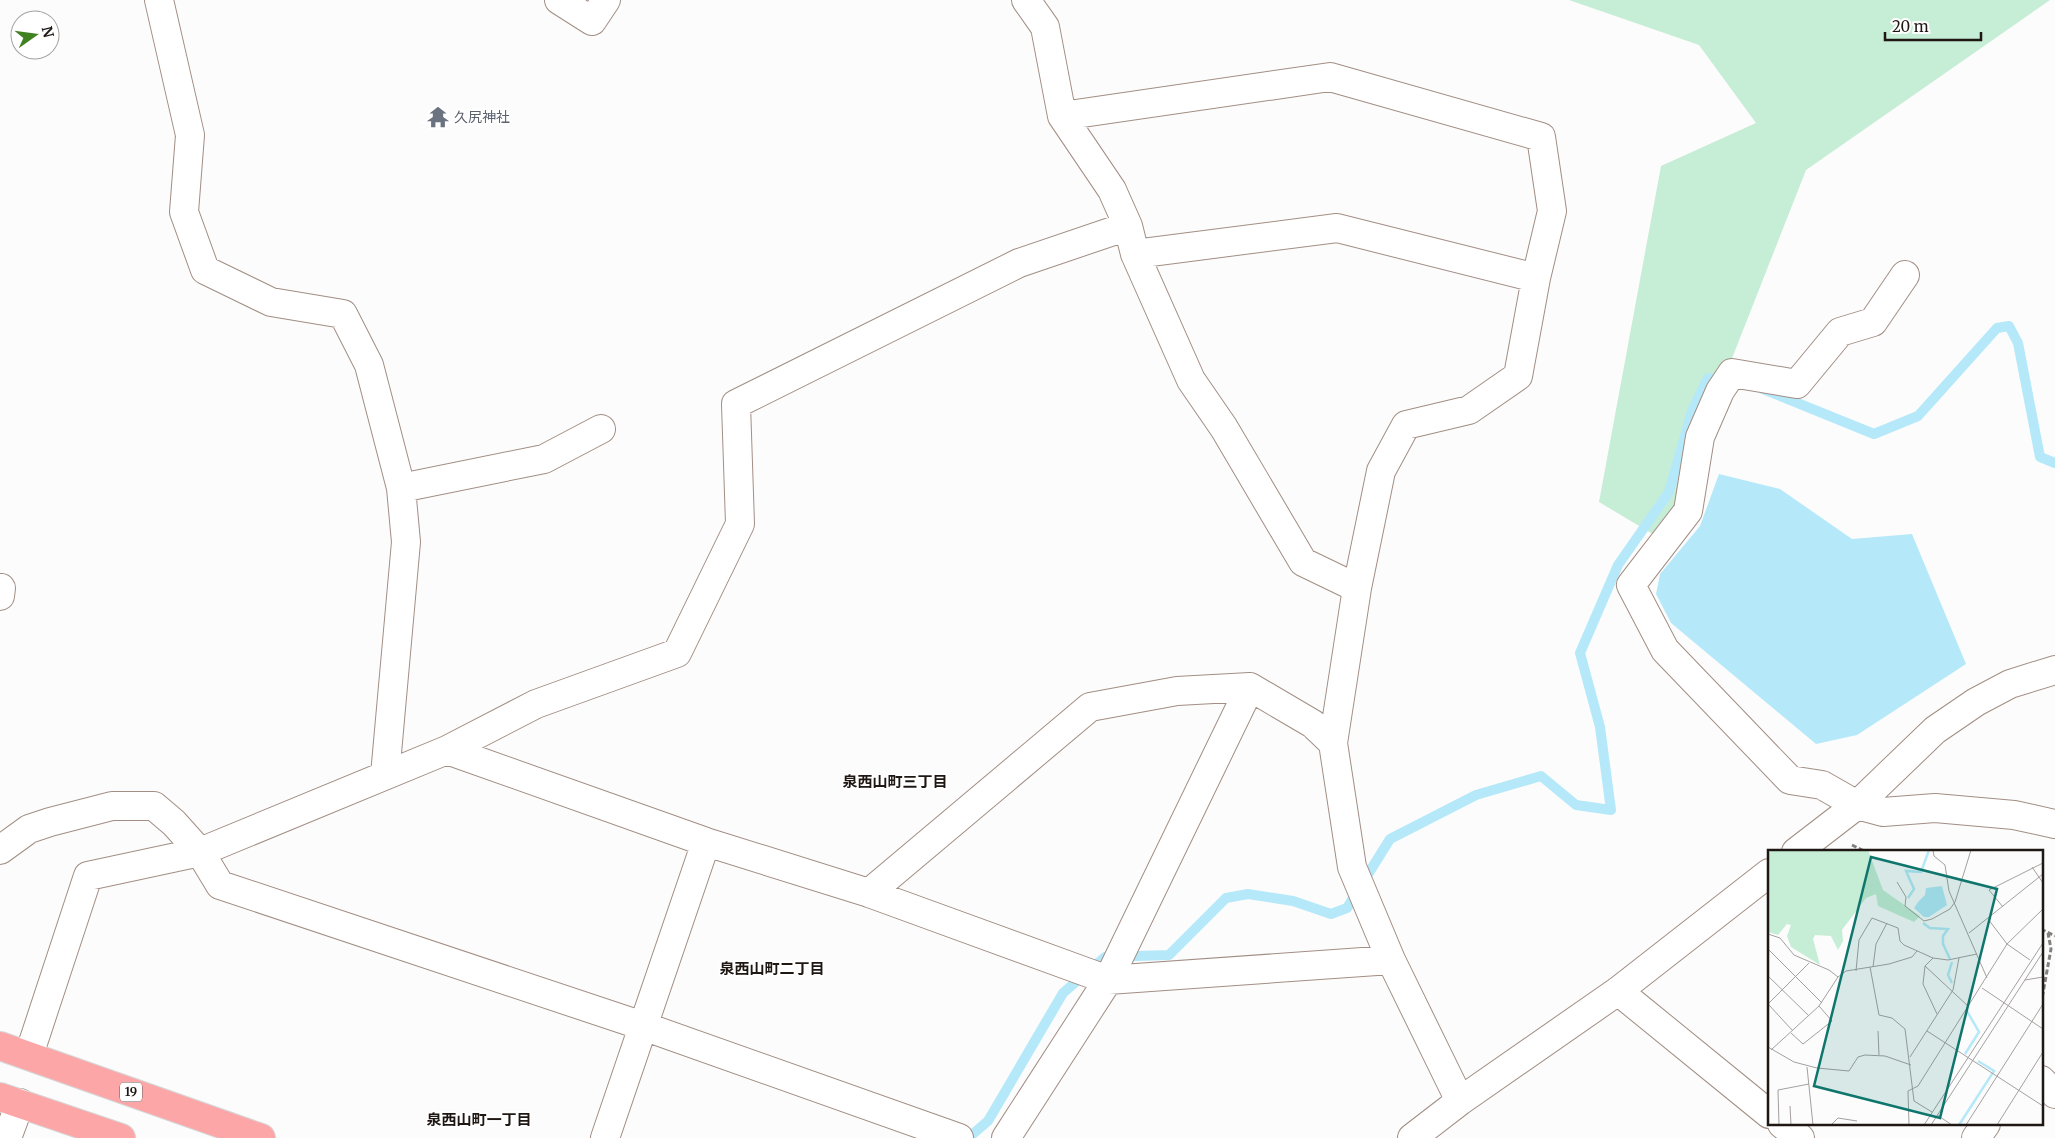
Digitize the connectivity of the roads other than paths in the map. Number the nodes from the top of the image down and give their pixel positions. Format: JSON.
{"nodes":[{"id":1,"x":159,"y":0,"type":"edge"},
{"id":2,"x":559,"y":0,"type":"edge"},
{"id":3,"x":606,"y":0,"type":"edge"},
{"id":4,"x":1026,"y":0,"type":"edge"},
{"id":5,"x":1062,"y":116,"type":"junction"},
{"id":6,"x":1128,"y":226,"type":"junction"},
{"id":7,"x":1136,"y":254,"type":"junction"},
{"id":8,"x":1905,"y":275,"type":"dead end"},
{"id":9,"x":1536,"y":278,"type":"junction"},
{"id":10,"x":601,"y":429,"type":"dead end"},
{"id":11,"x":401,"y":488,"type":"junction"},
{"id":12,"x":1357,"y":588,"type":"junction"},
{"id":13,"x":2055,"y":670,"type":"edge"},
{"id":14,"x":1250,"y":687,"type":"junction"},
{"id":15,"x":1332,"y":743,"type":"junction"},
{"id":16,"x":448,"y":750,"type":"junction"},
{"id":17,"x":385,"y":775,"type":"junction"},
{"id":18,"x":1857,"y":805,"type":"junction"},
{"id":19,"x":2055,"y":824,"type":"edge"},
{"id":20,"x":706,"y":842,"type":"junction"},
{"id":21,"x":0,"y":850,"type":"edge"},
{"id":22,"x":1799,"y":850,"type":"edge"},
{"id":23,"x":200,"y":852,"type":"junction"},
{"id":24,"x":1768,"y":874,"type":"edge"},
{"id":25,"x":869,"y":893,"type":"junction"},
{"id":26,"x":1392,"y":960,"type":"junction"},
{"id":27,"x":1108,"y":980,"type":"junction"},
{"id":28,"x":1618,"y":990,"type":"junction"},
{"id":29,"x":643,"y":1026,"type":"junction"},
{"id":30,"x":0,"y":1046,"type":"edge"},
{"id":31,"x":29,"y":1055,"type":"junction"},
{"id":32,"x":2042,"y":1081,"type":"edge"},
{"id":33,"x":2055,"y":1094,"type":"edge"},
{"id":34,"x":10,"y":1100,"type":"edge"},
{"id":35,"x":1460,"y":1101,"type":"junction"},
{"id":36,"x":1768,"y":1113,"type":"edge"},
{"id":37,"x":1781,"y":1126,"type":"edge"},
{"id":38,"x":1785,"y":1126,"type":"edge"},
{"id":39,"x":1985,"y":1126,"type":"edge"},
{"id":40,"x":7,"y":1138,"type":"edge"},
{"id":41,"x":121,"y":1138,"type":"edge"},
{"id":42,"x":261,"y":1138,"type":"edge"},
{"id":43,"x":605,"y":1138,"type":"edge"},
{"id":44,"x":959,"y":1138,"type":"edge"},
{"id":45,"x":1006,"y":1138,"type":"edge"},
{"id":46,"x":1412,"y":1138,"type":"edge"},
{"id":47,"x":1772,"y":1138,"type":"edge"},
{"id":48,"x":1800,"y":1138,"type":"edge"},
{"id":49,"x":1976,"y":1138,"type":"edge"}],
"edges":[{"from":1,"to":11,"type":"street"},
{"from":2,"to":3,"type":"street"},
{"from":4,"to":5,"type":"street"},
{"from":5,"to":6,"type":"street"},
{"from":5,"to":9,"type":"street"},
{"from":6,"to":7,"type":"street"},
{"from":6,"to":16,"type":"street"},
{"from":7,"to":9,"type":"street"},
{"from":7,"to":12,"type":"street"},
{"from":8,"to":18,"type":"street"},
{"from":9,"to":12,"type":"street"},
{"from":10,"to":11,"type":"street"},
{"from":11,"to":17,"type":"street"},
{"from":12,"to":15,"type":"street"},
{"from":13,"to":18,"type":"street"},
{"from":14,"to":15,"type":"street"},
{"from":14,"to":25,"type":"street"},
{"from":14,"to":27,"type":"street"},
{"from":15,"to":26,"type":"street"},
{"from":16,"to":17,"type":"street"},
{"from":16,"to":20,"type":"street"},
{"from":17,"to":23,"type":"street"},
{"from":18,"to":19,"type":"street"},
{"from":18,"to":22,"type":"street"},
{"from":20,"to":25,"type":"street"},
{"from":20,"to":29,"type":"street"},
{"from":21,"to":23,"type":"street"},
{"from":23,"to":29,"type":"street"},
{"from":23,"to":31,"type":"street"},
{"from":24,"to":28,"type":"street"},
{"from":25,"to":27,"type":"street"},
{"from":26,"to":27,"type":"street"},
{"from":26,"to":35,"type":"street"},
{"from":27,"to":45,"type":"street"},
{"from":28,"to":35,"type":"street"},
{"from":28,"to":36,"type":"street"},
{"from":29,"to":43,"type":"street"},
{"from":29,"to":44,"type":"street"},
{"from":30,"to":31,"type":"highway","number":"19"},
{"from":31,"to":42,"type":"highway","number":"19"},
{"from":32,"to":33,"type":"street"},
{"from":34,"to":40,"type":"street"},
{"from":34,"to":41,"type":"highway"},
{"from":35,"to":46,"type":"street"},
{"from":37,"to":47,"type":"street"},
{"from":38,"to":48,"type":"street"},
{"from":39,"to":49,"type":"street"}]}
